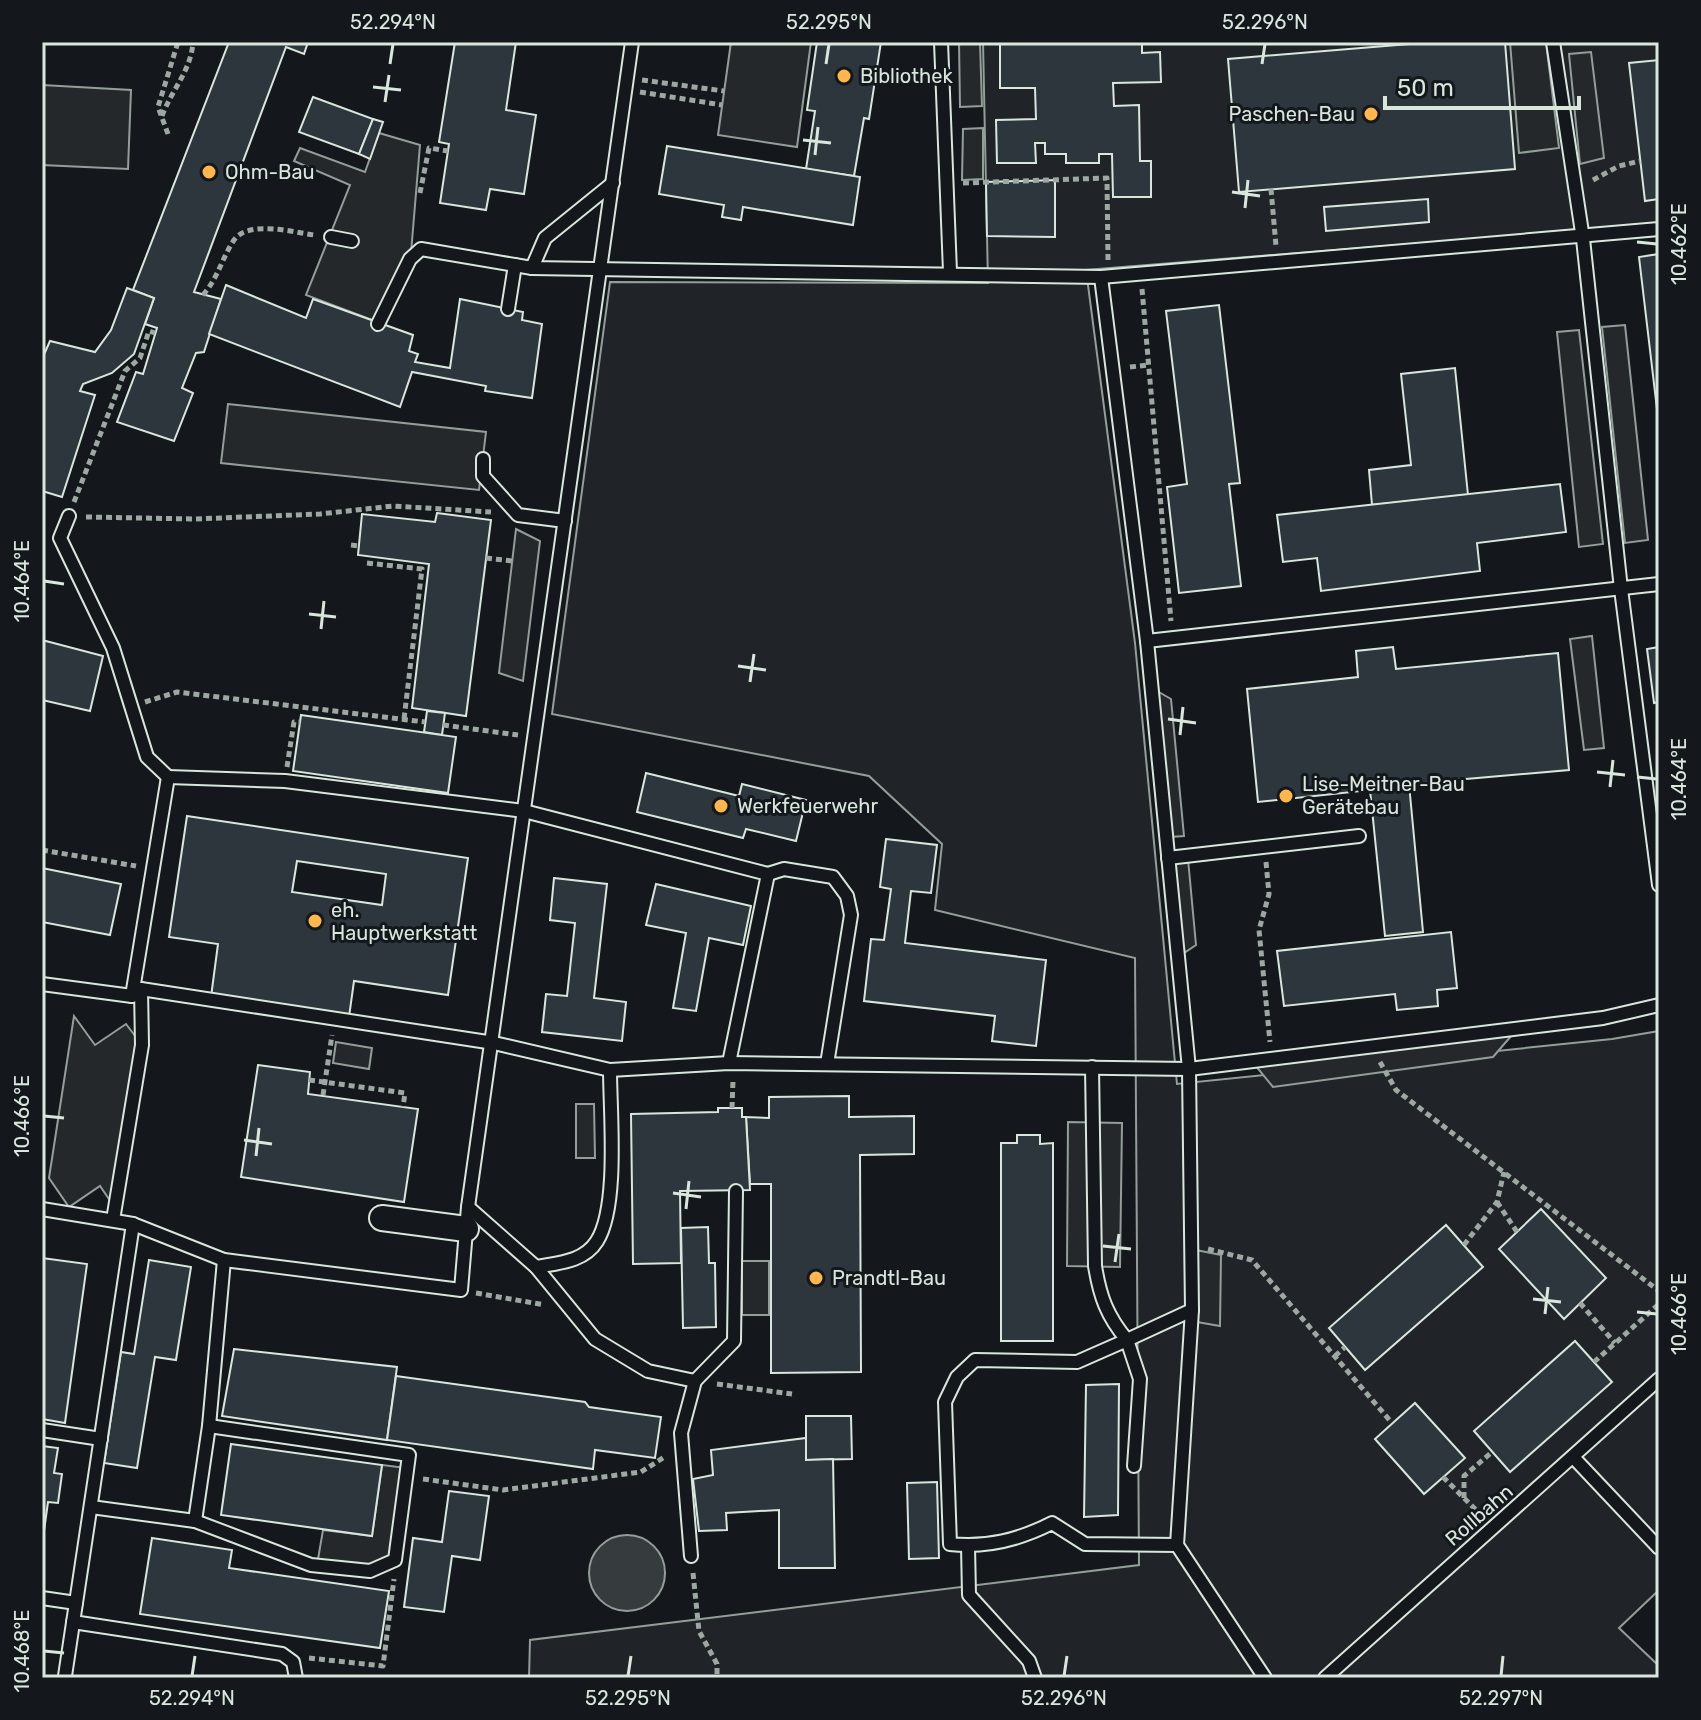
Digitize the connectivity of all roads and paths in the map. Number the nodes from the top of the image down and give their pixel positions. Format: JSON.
{"nodes":[{"id":1,"x":178,"y":42,"type":"edge"},
{"id":2,"x":193,"y":42,"type":"edge"},
{"id":3,"x":632,"y":42,"type":"edge"},
{"id":4,"x":941,"y":42,"type":"edge"},
{"id":5,"x":1554,"y":42,"type":"edge"},
{"id":6,"x":627,"y":84,"type":"junction"},
{"id":7,"x":724,"y":91,"type":"dead end"},
{"id":8,"x":722,"y":105,"type":"dead end"},
{"id":9,"x":162,"y":117,"type":"junction"},
{"id":10,"x":168,"y":134,"type":"dead end"},
{"id":11,"x":448,"y":151,"type":"dead end"},
{"id":12,"x":1640,"y":161,"type":"dead end"},
{"id":13,"x":613,"y":183,"type":"junction"},
{"id":14,"x":947,"y":184,"type":"junction"},
{"id":15,"x":1271,"y":189,"type":"dead end"},
{"id":16,"x":1575,"y":190,"type":"junction"},
{"id":17,"x":420,"y":193,"type":"dead end"},
{"id":18,"x":1659,"y":229,"type":"edge"},
{"id":19,"x":331,"y":237,"type":"joint"},
{"id":20,"x":1583,"y":239,"type":"junction"},
{"id":21,"x":352,"y":241,"type":"dead end"},
{"id":22,"x":1108,"y":263,"type":"junction"},
{"id":23,"x":1120,"y":263,"type":"dead end"},
{"id":24,"x":1278,"y":263,"type":"junction"},
{"id":25,"x":1094,"y":264,"type":"dead end"},
{"id":26,"x":515,"y":265,"type":"junction"},
{"id":27,"x":532,"y":268,"type":"junction"},
{"id":28,"x":600,"y":270,"type":"junction"},
{"id":29,"x":950,"y":272,"type":"junction"},
{"id":30,"x":1141,"y":275,"type":"junction"},
{"id":31,"x":1101,"y":277,"type":"junction"},
{"id":32,"x":203,"y":295,"type":"dead end"},
{"id":33,"x":508,"y":309,"type":"dead end"},
{"id":34,"x":378,"y":324,"type":"dead end"},
{"id":35,"x":149,"y":331,"type":"dead end"},
{"id":36,"x":483,"y":459,"type":"dead end"},
{"id":37,"x":518,"y":515,"type":"junction"},
{"id":38,"x":69,"y":516,"type":"junction"},
{"id":39,"x":565,"y":521,"type":"junction"},
{"id":40,"x":351,"y":545,"type":"dead end"},
{"id":41,"x":359,"y":546,"type":"dead end"},
{"id":42,"x":486,"y":558,"type":"dead end"},
{"id":43,"x":512,"y":561,"type":"dead end"},
{"id":44,"x":367,"y":563,"type":"dead end"},
{"id":45,"x":1659,"y":584,"type":"edge"},
{"id":46,"x":1621,"y":589,"type":"junction"},
{"id":47,"x":1173,"y":638,"type":"junction"},
{"id":48,"x":1147,"y":641,"type":"junction"},
{"id":49,"x":133,"y":705,"type":"junction"},
{"id":50,"x":404,"y":719,"type":"junction"},
{"id":51,"x":300,"y":722,"type":"dead end"},
{"id":52,"x":425,"y":722,"type":"dead end"},
{"id":53,"x":443,"y":725,"type":"dead end"},
{"id":54,"x":535,"y":738,"type":"junction"},
{"id":55,"x":168,"y":777,"type":"junction"},
{"id":56,"x":285,"y":781,"type":"junction"},
{"id":57,"x":524,"y":811,"type":"junction"},
{"id":58,"x":1359,"y":836,"type":"dead end"},
{"id":59,"x":1265,"y":847,"type":"junction"},
{"id":60,"x":42,"y":850,"type":"edge"},
{"id":61,"x":1168,"y":858,"type":"junction"},
{"id":62,"x":152,"y":868,"type":"junction"},
{"id":63,"x":768,"y":874,"type":"junction"},
{"id":64,"x":1659,"y":885,"type":"edge"},
{"id":65,"x":42,"y":984,"type":"edge"},
{"id":66,"x":137,"y":992,"type":"junction"},
{"id":67,"x":1659,"y":1005,"type":"edge"},
{"id":68,"x":335,"y":1018,"type":"junction"},
{"id":69,"x":494,"y":1043,"type":"junction"},
{"id":70,"x":1371,"y":1048,"type":"junction"},
{"id":71,"x":1272,"y":1059,"type":"junction"},
{"id":72,"x":731,"y":1063,"type":"junction"},
{"id":73,"x":827,"y":1064,"type":"junction"},
{"id":74,"x":1092,"y":1067,"type":"junction"},
{"id":75,"x":1189,"y":1069,"type":"junction"},
{"id":76,"x":610,"y":1070,"type":"junction"},
{"id":77,"x":309,"y":1080,"type":"dead end"},
{"id":78,"x":325,"y":1082,"type":"junction"},
{"id":79,"x":323,"y":1095,"type":"dead end"},
{"id":80,"x":403,"y":1107,"type":"dead end"},
{"id":81,"x":732,"y":1108,"type":"dead end"},
{"id":82,"x":1504,"y":1172,"type":"junction"},
{"id":83,"x":736,"y":1191,"type":"dead end"},
{"id":84,"x":1497,"y":1202,"type":"junction"},
{"id":85,"x":42,"y":1209,"type":"edge"},
{"id":86,"x":382,"y":1218,"type":"dead end"},
{"id":87,"x":467,"y":1218,"type":"junction"},
{"id":88,"x":113,"y":1220,"type":"junction"},
{"id":89,"x":133,"y":1224,"type":"junction"},
{"id":90,"x":1517,"y":1232,"type":"dead end"},
{"id":91,"x":1191,"y":1245,"type":"junction"},
{"id":92,"x":1464,"y":1245,"type":"dead end"},
{"id":93,"x":224,"y":1260,"type":"junction"},
{"id":94,"x":536,"y":1267,"type":"junction"},
{"id":95,"x":461,"y":1290,"type":"junction"},
{"id":96,"x":1659,"y":1291,"type":"edge"},
{"id":97,"x":1580,"y":1303,"type":"dead end"},
{"id":98,"x":1659,"y":1304,"type":"edge"},
{"id":99,"x":566,"y":1305,"type":"junction"},
{"id":100,"x":1192,"y":1310,"type":"junction"},
{"id":101,"x":1127,"y":1340,"type":"junction"},
{"id":102,"x":1615,"y":1343,"type":"junction"},
{"id":103,"x":1345,"y":1347,"type":"dead end"},
{"id":104,"x":1335,"y":1356,"type":"junction"},
{"id":105,"x":1594,"y":1362,"type":"dead end"},
{"id":106,"x":1659,"y":1379,"type":"edge"},
{"id":107,"x":695,"y":1381,"type":"junction"},
{"id":108,"x":792,"y":1394,"type":"dead end"},
{"id":109,"x":1392,"y":1423,"type":"dead end"},
{"id":110,"x":209,"y":1426,"type":"junction"},
{"id":111,"x":42,"y":1430,"type":"edge"},
{"id":112,"x":101,"y":1439,"type":"junction"},
{"id":113,"x":681,"y":1442,"type":"junction"},
{"id":114,"x":1492,"y":1452,"type":"dead end"},
{"id":115,"x":1574,"y":1458,"type":"junction"},
{"id":116,"x":1134,"y":1466,"type":"dead end"},
{"id":117,"x":406,"y":1477,"type":"junction"},
{"id":118,"x":1443,"y":1477,"type":"dead end"},
{"id":119,"x":1464,"y":1498,"type":"junction"},
{"id":120,"x":91,"y":1507,"type":"junction"},
{"id":121,"x":195,"y":1521,"type":"junction"},
{"id":122,"x":1494,"y":1529,"type":"junction"},
{"id":123,"x":1177,"y":1545,"type":"junction"},
{"id":124,"x":968,"y":1546,"type":"junction"},
{"id":125,"x":1659,"y":1548,"type":"edge"},
{"id":126,"x":691,"y":1556,"type":"joint"},
{"id":127,"x":395,"y":1560,"type":"junction"},
{"id":128,"x":42,"y":1598,"type":"edge"},
{"id":129,"x":76,"y":1603,"type":"junction"},
{"id":130,"x":73,"y":1622,"type":"junction"},
{"id":131,"x":293,"y":1662,"type":"junction"},
{"id":132,"x":65,"y":1676,"type":"dead end"},
{"id":133,"x":296,"y":1678,"type":"edge"},
{"id":134,"x":717,"y":1678,"type":"edge"},
{"id":135,"x":1035,"y":1678,"type":"edge"},
{"id":136,"x":1265,"y":1678,"type":"edge"},
{"id":137,"x":1325,"y":1678,"type":"edge"}],
"edges":[{"from":1,"to":9,"type":"path"},
{"from":2,"to":9,"type":"path"},
{"from":3,"to":6,"type":"lane"},
{"from":4,"to":14,"type":"lane"},
{"from":5,"to":16,"type":"lane"},
{"from":6,"to":7,"type":"path"},
{"from":6,"to":8,"type":"path"},
{"from":6,"to":13,"type":"lane"},
{"from":9,"to":10,"type":"path"},
{"from":11,"to":17,"type":"path"},
{"from":12,"to":16,"type":"path"},
{"from":13,"to":27,"type":"lane"},
{"from":13,"to":28,"type":"lane"},
{"from":14,"to":22,"type":"path"},
{"from":14,"to":29,"type":"lane"},
{"from":15,"to":24,"type":"path"},
{"from":16,"to":20,"type":"lane"},
{"from":18,"to":20,"type":"lane"},
{"from":19,"to":21,"type":"lane"},
{"from":19,"to":32,"type":"path"},
{"from":20,"to":24,"type":"lane"},
{"from":20,"to":46,"type":"lane"},
{"from":22,"to":23,"type":"path"},
{"from":22,"to":25,"type":"path"},
{"from":24,"to":30,"type":"lane"},
{"from":26,"to":27,"type":"lane"},
{"from":26,"to":33,"type":"lane"},
{"from":26,"to":34,"type":"lane"},
{"from":27,"to":28,"type":"lane"},
{"from":28,"to":29,"type":"lane"},
{"from":28,"to":39,"type":"lane"},
{"from":29,"to":31,"type":"lane"},
{"from":30,"to":31,"type":"lane"},
{"from":30,"to":47,"type":"path"},
{"from":31,"to":48,"type":"lane"},
{"from":35,"to":38,"type":"path"},
{"from":36,"to":37,"type":"lane"},
{"from":37,"to":38,"type":"path"},
{"from":37,"to":39,"type":"lane"},
{"from":38,"to":49,"type":"lane"},
{"from":39,"to":54,"type":"lane"},
{"from":40,"to":41,"type":"path"},
{"from":42,"to":43,"type":"path"},
{"from":44,"to":50,"type":"path"},
{"from":45,"to":46,"type":"lane"},
{"from":46,"to":47,"type":"lane"},
{"from":46,"to":64,"type":"lane"},
{"from":47,"to":48,"type":"lane"},
{"from":48,"to":61,"type":"lane"},
{"from":49,"to":50,"type":"path"},
{"from":49,"to":55,"type":"lane"},
{"from":50,"to":52,"type":"path"},
{"from":51,"to":56,"type":"path"},
{"from":53,"to":54,"type":"path"},
{"from":54,"to":57,"type":"lane"},
{"from":55,"to":56,"type":"lane"},
{"from":55,"to":62,"type":"lane"},
{"from":56,"to":57,"type":"lane"},
{"from":57,"to":63,"type":"lane"},
{"from":57,"to":69,"type":"lane"},
{"from":58,"to":59,"type":"lane"},
{"from":59,"to":61,"type":"lane"},
{"from":59,"to":71,"type":"path"},
{"from":60,"to":62,"type":"path"},
{"from":61,"to":75,"type":"lane"},
{"from":62,"to":66,"type":"lane"},
{"from":63,"to":72,"type":"lane"},
{"from":63,"to":73,"type":"lane"},
{"from":65,"to":66,"type":"lane"},
{"from":66,"to":68,"type":"lane"},
{"from":66,"to":88,"type":"lane"},
{"from":67,"to":70,"type":"lane"},
{"from":68,"to":69,"type":"lane"},
{"from":68,"to":78,"type":"path"},
{"from":69,"to":76,"type":"lane"},
{"from":69,"to":87,"type":"lane"},
{"from":70,"to":71,"type":"lane"},
{"from":70,"to":82,"type":"path"},
{"from":71,"to":75,"type":"lane"},
{"from":72,"to":73,"type":"lane"},
{"from":72,"to":76,"type":"lane"},
{"from":72,"to":81,"type":"path"},
{"from":73,"to":74,"type":"lane"},
{"from":74,"to":75,"type":"lane"},
{"from":74,"to":101,"type":"lane"},
{"from":75,"to":91,"type":"lane"},
{"from":76,"to":94,"type":"lane"},
{"from":77,"to":78,"type":"path"},
{"from":78,"to":79,"type":"path"},
{"from":78,"to":80,"type":"path"},
{"from":82,"to":84,"type":"path"},
{"from":82,"to":96,"type":"path"},
{"from":83,"to":107,"type":"lane"},
{"from":84,"to":90,"type":"path"},
{"from":84,"to":92,"type":"path"},
{"from":85,"to":88,"type":"lane"},
{"from":86,"to":87,"type":"street"},
{"from":87,"to":94,"type":"lane"},
{"from":87,"to":95,"type":"lane"},
{"from":88,"to":89,"type":"lane"},
{"from":89,"to":93,"type":"lane"},
{"from":89,"to":112,"type":"lane"},
{"from":91,"to":100,"type":"lane"},
{"from":91,"to":104,"type":"path"},
{"from":93,"to":95,"type":"lane"},
{"from":93,"to":110,"type":"lane"},
{"from":94,"to":99,"type":"lane"},
{"from":95,"to":99,"type":"path"},
{"from":97,"to":102,"type":"path"},
{"from":98,"to":102,"type":"path"},
{"from":99,"to":107,"type":"lane"},
{"from":100,"to":101,"type":"lane"},
{"from":100,"to":123,"type":"lane"},
{"from":101,"to":116,"type":"lane"},
{"from":101,"to":124,"type":"lane"},
{"from":102,"to":105,"type":"path"},
{"from":103,"to":104,"type":"path"},
{"from":104,"to":109,"type":"path"},
{"from":106,"to":115,"type":"lane","name":"Rollbahn"},
{"from":107,"to":108,"type":"path"},
{"from":107,"to":113,"type":"lane"},
{"from":110,"to":117,"type":"lane"},
{"from":110,"to":121,"type":"lane"},
{"from":111,"to":112,"type":"lane"},
{"from":112,"to":120,"type":"lane"},
{"from":113,"to":117,"type":"path"},
{"from":113,"to":126,"type":"lane"},
{"from":114,"to":119,"type":"path"},
{"from":115,"to":122,"type":"lane","name":"Rollbahn"},
{"from":115,"to":125,"type":"lane"},
{"from":117,"to":127,"type":"lane"},
{"from":118,"to":119,"type":"path"},
{"from":119,"to":122,"type":"path"},
{"from":120,"to":121,"type":"lane"},
{"from":120,"to":129,"type":"lane"},
{"from":121,"to":127,"type":"lane"},
{"from":122,"to":137,"type":"lane","name":"Rollbahn"},
{"from":123,"to":124,"type":"lane"},
{"from":123,"to":136,"type":"lane"},
{"from":124,"to":135,"type":"lane"},
{"from":126,"to":134,"type":"path"},
{"from":127,"to":131,"type":"path"},
{"from":128,"to":129,"type":"lane"},
{"from":129,"to":130,"type":"lane"},
{"from":130,"to":131,"type":"lane"},
{"from":130,"to":132,"type":"lane"},
{"from":131,"to":133,"type":"lane"}]}
